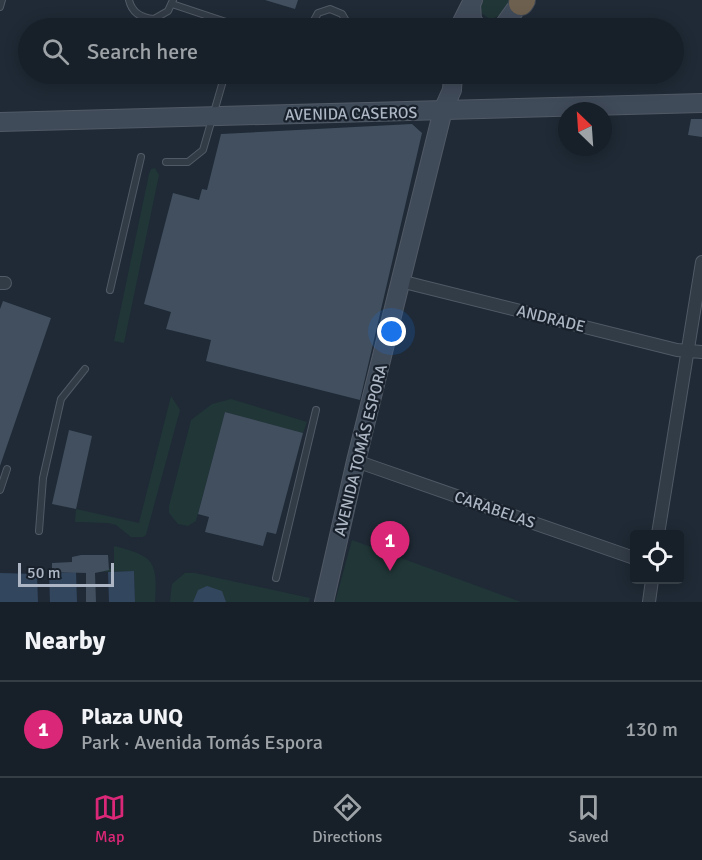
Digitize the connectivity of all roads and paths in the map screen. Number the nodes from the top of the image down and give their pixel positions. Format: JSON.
{"nodes":[{"id":1,"x":2,"y":0,"type":"edge"},
{"id":2,"x":129,"y":0,"type":"edge"},
{"id":3,"x":172,"y":2,"type":"edge"},
{"id":4,"x":472,"y":2,"type":"edge"},
{"id":5,"x":0,"y":7,"type":"edge"},
{"id":6,"x":216,"y":18,"type":"edge"},
{"id":7,"x":315,"y":18,"type":"edge"},
{"id":8,"x":344,"y":18,"type":"edge"},
{"id":9,"x":464,"y":18,"type":"edge"},
{"id":10,"x":472,"y":18,"type":"edge"},
{"id":11,"x":222,"y":84,"type":"edge"},
{"id":12,"x":451,"y":84,"type":"edge"},
{"id":13,"x":702,"y":103,"type":"edge"},
{"id":14,"x":443,"y":111,"type":"junction"},
{"id":15,"x":211,"y":116,"type":"junction"},
{"id":16,"x":0,"y":122,"type":"edge"},
{"id":17,"x":141,"y":157,"type":"dead end"},
{"id":18,"x":166,"y":162,"type":"dead end"},
{"id":19,"x":702,"y":262,"type":"edge"},
{"id":20,"x":400,"y":281,"type":"junction"},
{"id":21,"x":110,"y":290,"type":"dead end"},
{"id":22,"x":688,"y":352,"type":"junction"},
{"id":23,"x":702,"y":352,"type":"edge"},
{"id":24,"x":86,"y":369,"type":"dead end"},
{"id":25,"x":316,"y":411,"type":"dead end"},
{"id":26,"x":356,"y":461,"type":"junction"},
{"id":27,"x":7,"y":469,"type":"dead end"},
{"id":28,"x":0,"y":490,"type":"edge"},
{"id":29,"x":659,"y":530,"type":"edge"},
{"id":30,"x":39,"y":531,"type":"dead end"},
{"id":31,"x":630,"y":557,"type":"edge"},
{"id":32,"x":276,"y":578,"type":"dead end"},
{"id":33,"x":651,"y":584,"type":"edge"},
{"id":34,"x":324,"y":602,"type":"edge"},
{"id":35,"x":649,"y":602,"type":"edge"}],
"edges":[{"from":1,"to":5,"type":"lane"},
{"from":2,"to":3,"type":"lane"},
{"from":3,"to":6,"type":"lane"},
{"from":4,"to":9,"type":"main road"},
{"from":4,"to":10,"type":"main road"},
{"from":7,"to":8,"type":"lane"},
{"from":11,"to":15,"type":"lane"},
{"from":12,"to":14,"type":"main road","name":"AVENIDA TOMÁS ESPORA"},
{"from":13,"to":14,"type":"main road","name":"AVENIDA CASEROS"},
{"from":14,"to":15,"type":"main road","name":"AVENIDA CASEROS"},
{"from":14,"to":20,"type":"main road","name":"AVENIDA TOMÁS ESPORA"},
{"from":15,"to":16,"type":"main road","name":"AVENIDA CASEROS"},
{"from":15,"to":18,"type":"lane"},
{"from":17,"to":21,"type":"lane"},
{"from":19,"to":22,"type":"street"},
{"from":20,"to":22,"type":"street","name":"ANDRADE"},
{"from":20,"to":26,"type":"main road","name":"AVENIDA TOMÁS ESPORA"},
{"from":22,"to":23,"type":"street","name":"ANDRADE"},
{"from":22,"to":29,"type":"street"},
{"from":24,"to":30,"type":"lane"},
{"from":25,"to":32,"type":"lane"},
{"from":26,"to":31,"type":"street","name":"CARABELAS"},
{"from":26,"to":34,"type":"main road","name":"AVENIDA TOMÁS ESPORA"},
{"from":27,"to":28,"type":"lane"},
{"from":33,"to":35,"type":"street"}]}
